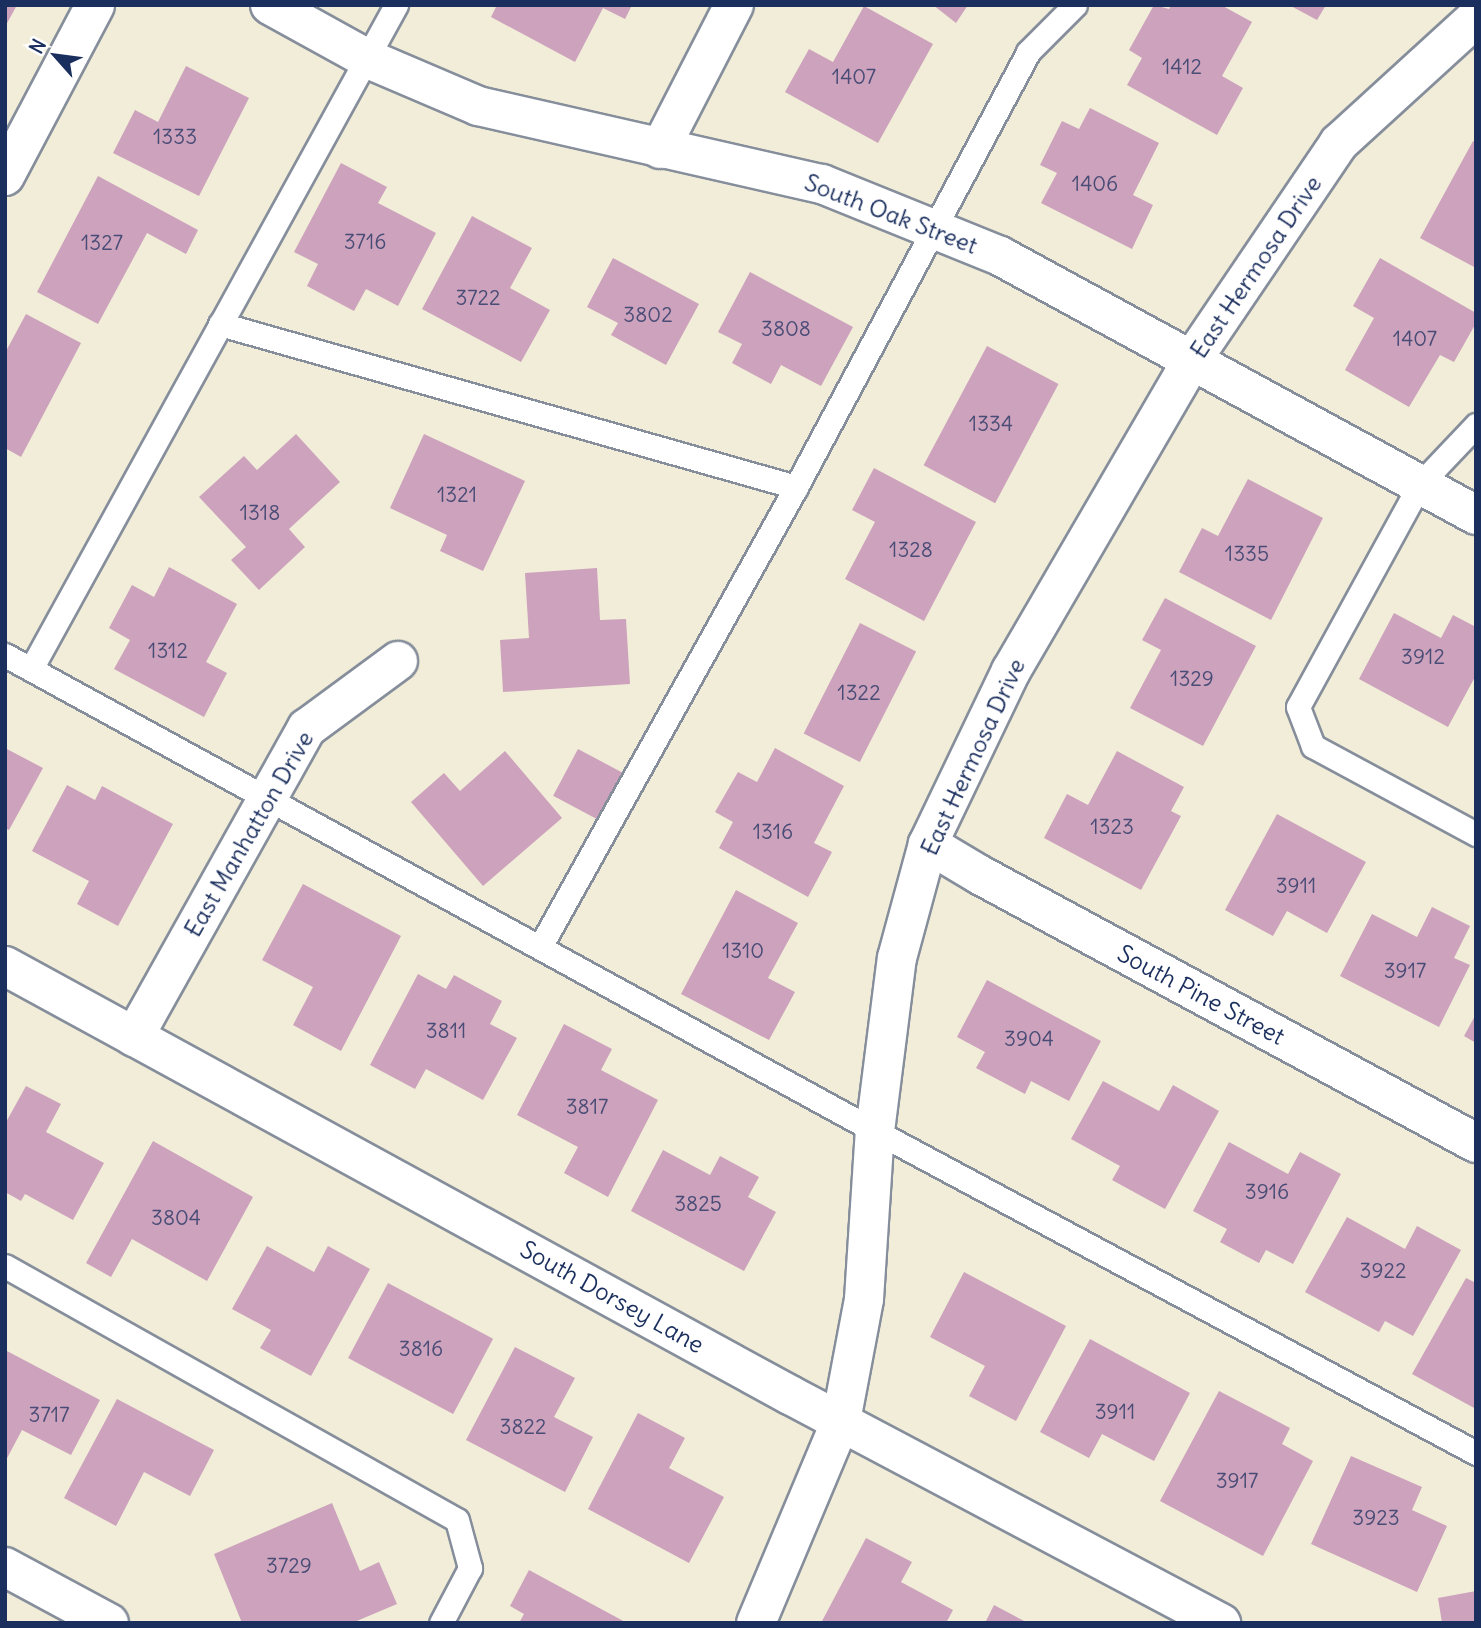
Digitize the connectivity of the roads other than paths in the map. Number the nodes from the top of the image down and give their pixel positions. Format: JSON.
{"nodes":[{"id":1,"x":95,"y":5,"type":"edge"},
{"id":2,"x":270,"y":5,"type":"edge"},
{"id":3,"x":396,"y":5,"type":"edge"},
{"id":4,"x":734,"y":5,"type":"edge"},
{"id":5,"x":1075,"y":5,"type":"edge"},
{"id":6,"x":1476,"y":18,"type":"edge"},
{"id":7,"x":368,"y":59,"type":"junction"},
{"id":8,"x":660,"y":149,"type":"junction"},
{"id":9,"x":5,"y":176,"type":"edge"},
{"id":10,"x":932,"y":228,"type":"junction"},
{"id":11,"x":220,"y":324,"type":"junction"},
{"id":12,"x":1192,"y":360,"type":"junction"},
{"id":13,"x":1476,"y":425,"type":"edge"},
{"id":14,"x":1420,"y":484,"type":"junction"},
{"id":15,"x":796,"y":488,"type":"junction"},
{"id":16,"x":1476,"y":515,"type":"edge"},
{"id":17,"x":5,"y":655,"type":"edge"},
{"id":18,"x":398,"y":660,"type":"dead end"},
{"id":19,"x":31,"y":670,"type":"junction"},
{"id":20,"x":268,"y":799,"type":"junction"},
{"id":21,"x":1476,"y":834,"type":"edge"},
{"id":22,"x":928,"y":844,"type":"junction"},
{"id":23,"x":540,"y":947,"type":"junction"},
{"id":24,"x":5,"y":966,"type":"edge"},
{"id":25,"x":134,"y":1037,"type":"junction"},
{"id":26,"x":874,"y":1131,"type":"junction"},
{"id":27,"x":1476,"y":1143,"type":"edge"},
{"id":28,"x":5,"y":1266,"type":"edge"},
{"id":29,"x":841,"y":1420,"type":"junction"},
{"id":30,"x":1476,"y":1453,"type":"edge"},
{"id":31,"x":5,"y":1567,"type":"edge"},
{"id":32,"x":110,"y":1623,"type":"edge"},
{"id":33,"x":441,"y":1623,"type":"edge"},
{"id":34,"x":756,"y":1623,"type":"edge"},
{"id":35,"x":1221,"y":1623,"type":"edge"}],
"edges":[{"from":1,"to":9,"type":"street"},
{"from":2,"to":7,"type":"street","name":"South Oak Street"},
{"from":3,"to":7,"type":"lane"},
{"from":4,"to":8,"type":"street"},
{"from":5,"to":10,"type":"lane"},
{"from":6,"to":12,"type":"street","name":"East Hermosa Drive"},
{"from":7,"to":8,"type":"street","name":"South Oak Street"},
{"from":7,"to":11,"type":"lane"},
{"from":8,"to":10,"type":"street","name":"South Oak Street"},
{"from":10,"to":12,"type":"street","name":"South Oak Street"},
{"from":10,"to":15,"type":"lane"},
{"from":11,"to":15,"type":"lane"},
{"from":11,"to":19,"type":"lane"},
{"from":12,"to":14,"type":"street","name":"South Oak Street"},
{"from":12,"to":22,"type":"street","name":"East Hermosa Drive"},
{"from":13,"to":14,"type":"lane"},
{"from":14,"to":16,"type":"street","name":"South Oak Street"},
{"from":14,"to":21,"type":"lane"},
{"from":15,"to":23,"type":"lane"},
{"from":17,"to":19,"type":"lane"},
{"from":18,"to":20,"type":"street","name":"East Manhatton Drive"},
{"from":19,"to":20,"type":"lane"},
{"from":20,"to":23,"type":"lane"},
{"from":20,"to":25,"type":"street","name":"East Manhatton Drive"},
{"from":22,"to":26,"type":"street","name":"East Hermosa Drive"},
{"from":22,"to":27,"type":"street","name":"South Pine Street"},
{"from":23,"to":26,"type":"lane"},
{"from":24,"to":25,"type":"street","name":"South Dorsey Lane"},
{"from":25,"to":29,"type":"street","name":"South Dorsey Lane"},
{"from":26,"to":29,"type":"street","name":"East Hermosa Drive"},
{"from":26,"to":30,"type":"lane"},
{"from":28,"to":33,"type":"lane"},
{"from":29,"to":34,"type":"street","name":"East Hermosa Drive"},
{"from":29,"to":35,"type":"street","name":"South Dorsey Lane"},
{"from":31,"to":32,"type":"street"}]}
